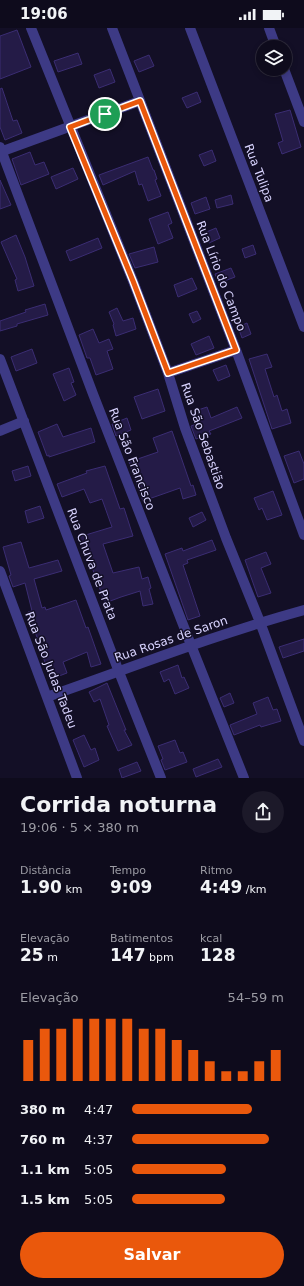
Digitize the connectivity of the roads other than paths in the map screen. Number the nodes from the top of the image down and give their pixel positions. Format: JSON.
{"nodes":[{"id":1,"x":31,"y":28,"type":"edge"},
{"id":2,"x":112,"y":28,"type":"edge"},
{"id":3,"x":190,"y":28,"type":"edge"},
{"id":4,"x":269,"y":28,"type":"edge"},
{"id":5,"x":273,"y":40,"type":"edge"},
{"id":6,"x":287,"y":76,"type":"edge"},
{"id":7,"x":140,"y":101,"type":"junction"},
{"id":8,"x":304,"y":122,"type":"edge"},
{"id":9,"x":70,"y":127,"type":"junction"},
{"id":10,"x":0,"y":150,"type":"edge"},
{"id":11,"x":304,"y":327,"type":"edge"},
{"id":12,"x":236,"y":350,"type":"junction"},
{"id":13,"x":0,"y":359,"type":"edge"},
{"id":14,"x":168,"y":373,"type":"junction"},
{"id":15,"x":24,"y":421,"type":"junction"},
{"id":16,"x":0,"y":432,"type":"edge"},
{"id":17,"x":304,"y":535,"type":"edge"},
{"id":18,"x":0,"y":571,"type":"edge"},
{"id":19,"x":304,"y":610,"type":"edge"},
{"id":20,"x":260,"y":622,"type":"junction"},
{"id":21,"x":191,"y":646,"type":"junction"},
{"id":22,"x":119,"y":672,"type":"junction"},
{"id":23,"x":47,"y":697,"type":"junction"},
{"id":24,"x":304,"y":741,"type":"edge"},
{"id":25,"x":77,"y":778,"type":"edge"},
{"id":26,"x":161,"y":778,"type":"edge"},
{"id":27,"x":244,"y":778,"type":"edge"}],
"edges":[{"from":1,"to":9,"type":"street","name":"Rua São Sebastião"},
{"from":2,"to":7,"type":"street","name":"Rua Lírio do Campo"},
{"from":3,"to":11,"type":"street","name":"Rua Tulipa"},
{"from":4,"to":5,"type":"street"},
{"from":6,"to":8,"type":"street"},
{"from":7,"to":9,"type":"street"},
{"from":7,"to":12,"type":"street","name":"Rua Lírio do Campo"},
{"from":9,"to":10,"type":"street"},
{"from":9,"to":14,"type":"street","name":"Rua São Sebastião"},
{"from":10,"to":21,"type":"street","name":"Rua São Francisco"},
{"from":12,"to":14,"type":"street"},
{"from":12,"to":17,"type":"street","name":"Rua Lírio do Campo"},
{"from":13,"to":15,"type":"street","name":"Rua Chuva de Prata"},
{"from":14,"to":20,"type":"street","name":"Rua São Sebastião"},
{"from":15,"to":16,"type":"street"},
{"from":15,"to":22,"type":"street","name":"Rua Chuva de Prata"},
{"from":18,"to":23,"type":"street","name":"Rua São Judas Tadeu"},
{"from":19,"to":20,"type":"street","name":"Rua Rosas de Saron"},
{"from":20,"to":21,"type":"street","name":"Rua Rosas de Saron"},
{"from":20,"to":24,"type":"street","name":"Rua São Sebastião"},
{"from":21,"to":22,"type":"street","name":"Rua Rosas de Saron"},
{"from":21,"to":27,"type":"street","name":"Rua São Francisco"},
{"from":22,"to":23,"type":"street","name":"Rua Rosas de Saron"},
{"from":22,"to":26,"type":"street","name":"Rua Chuva de Prata"},
{"from":23,"to":25,"type":"street","name":"Rua São Judas Tadeu"}]}
